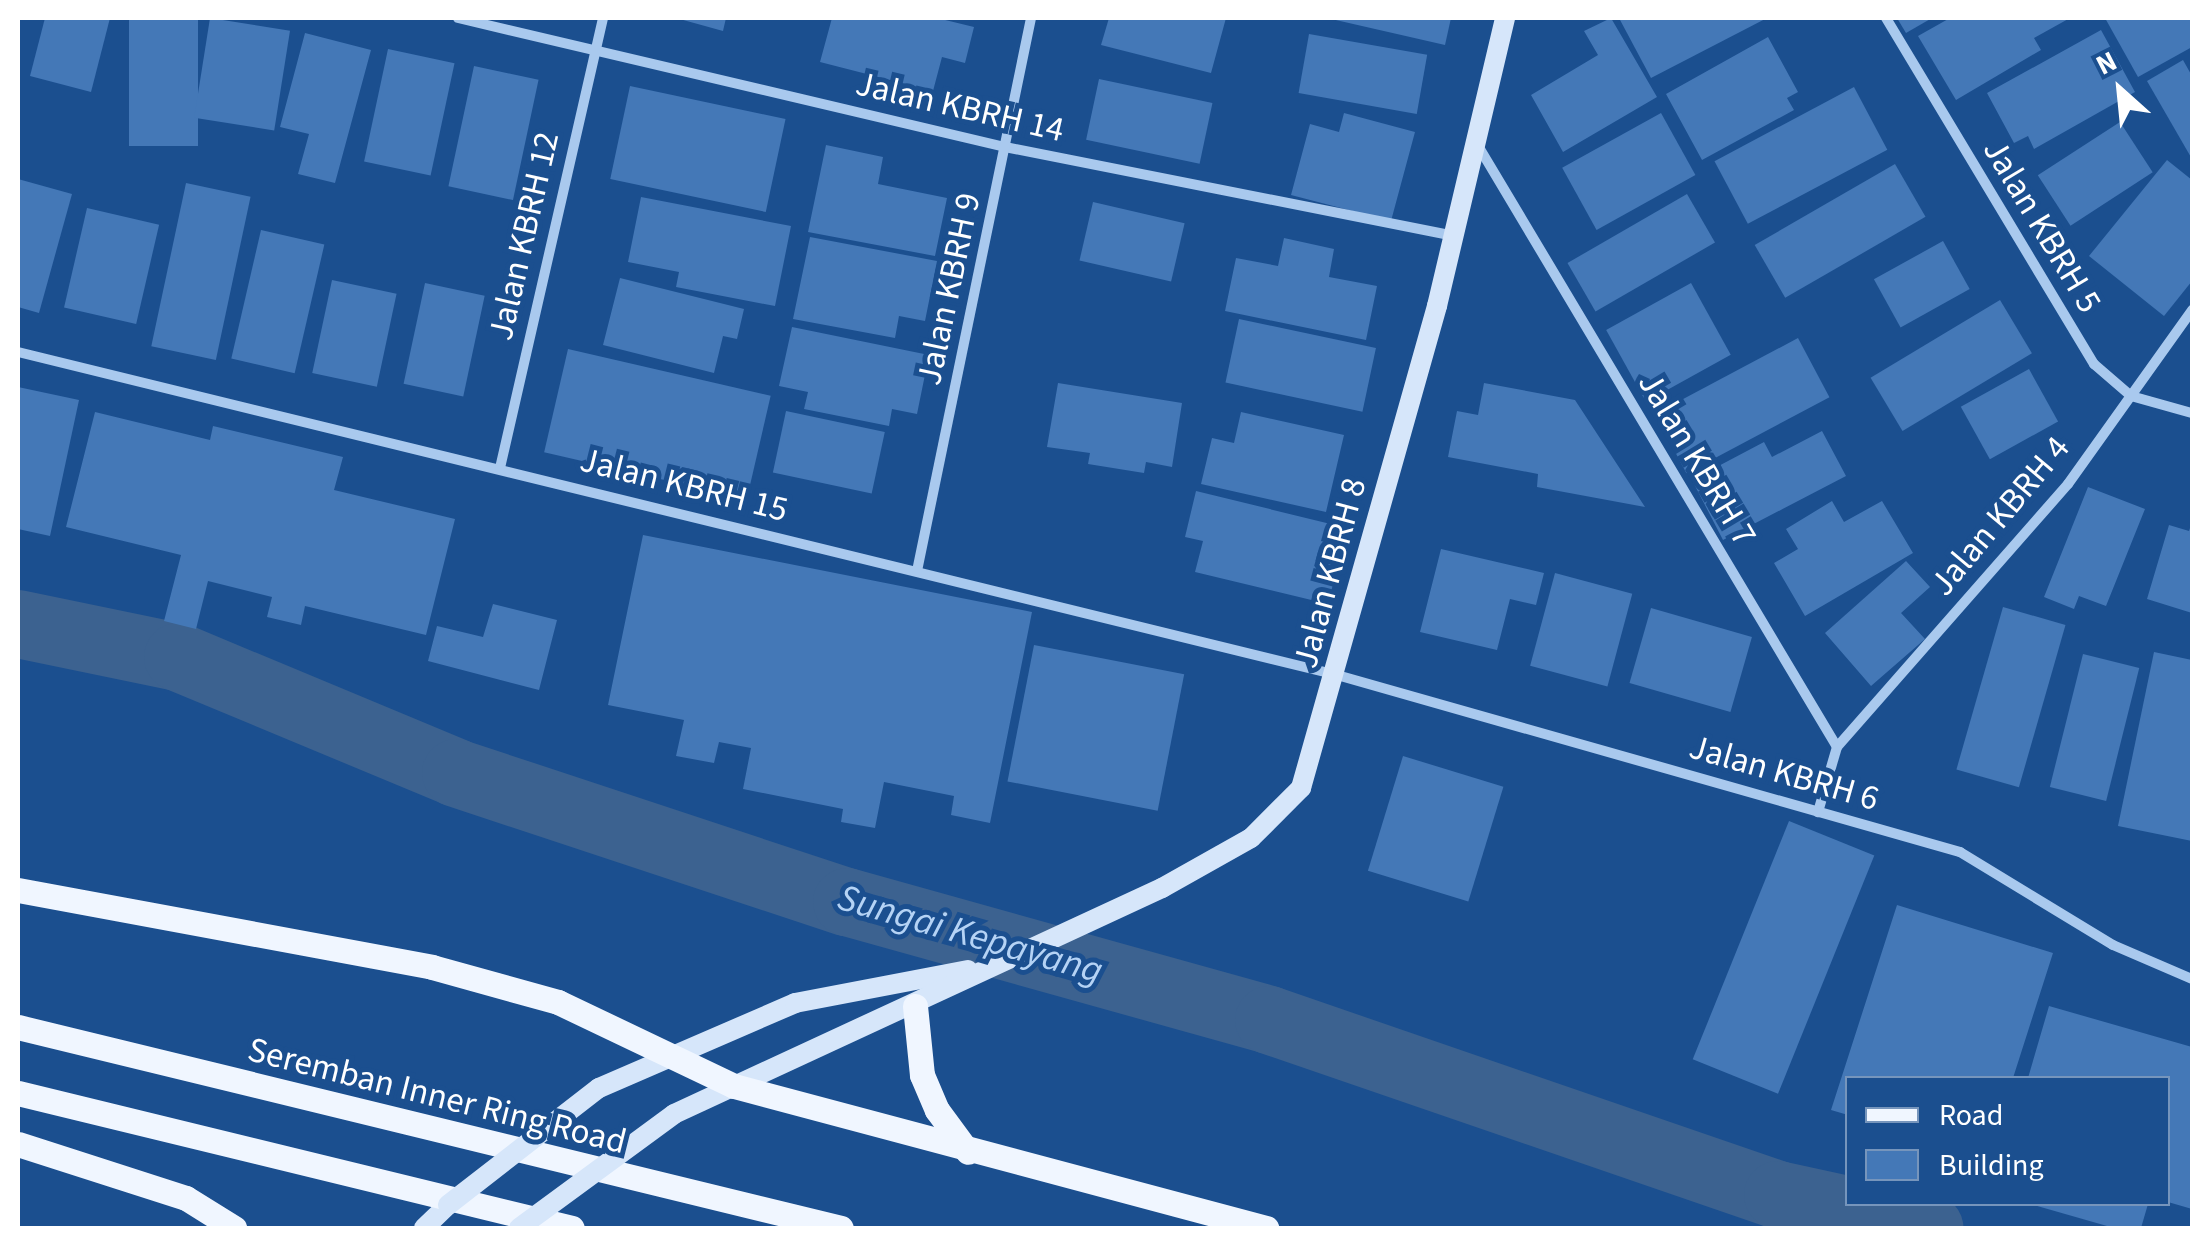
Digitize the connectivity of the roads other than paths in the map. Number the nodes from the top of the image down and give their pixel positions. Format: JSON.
{"nodes":[{"id":1,"x":458,"y":18,"type":"edge"},
{"id":2,"x":602,"y":18,"type":"edge"},
{"id":3,"x":1031,"y":18,"type":"edge"},
{"id":4,"x":1505,"y":18,"type":"edge"},
{"id":5,"x":1886,"y":18,"type":"edge"},
{"id":6,"x":595,"y":52,"type":"junction"},
{"id":7,"x":1476,"y":142,"type":"junction"},
{"id":8,"x":1006,"y":147,"type":"junction"},
{"id":9,"x":1453,"y":236,"type":"junction"},
{"id":10,"x":2192,"y":310,"type":"edge"},
{"id":11,"x":18,"y":352,"type":"edge"},
{"id":12,"x":2130,"y":396,"type":"junction"},
{"id":13,"x":2192,"y":413,"type":"edge"},
{"id":14,"x":500,"y":468,"type":"junction"},
{"id":15,"x":916,"y":572,"type":"junction"},
{"id":16,"x":1337,"y":676,"type":"junction"},
{"id":17,"x":1837,"y":746,"type":"junction"},
{"id":18,"x":1818,"y":812,"type":"junction"},
{"id":19,"x":18,"y":890,"type":"edge"},
{"id":20,"x":984,"y":967,"type":"junction"},
{"id":21,"x":2192,"y":980,"type":"edge"},
{"id":22,"x":915,"y":1006,"type":"junction"},
{"id":23,"x":18,"y":1026,"type":"edge"},
{"id":24,"x":666,"y":1057,"type":"junction"},
{"id":25,"x":734,"y":1086,"type":"junction"},
{"id":26,"x":18,"y":1093,"type":"edge"},
{"id":27,"x":18,"y":1144,"type":"edge"},
{"id":28,"x":968,"y":1152,"type":"junction"},
{"id":29,"x":234,"y":1228,"type":"edge"},
{"id":30,"x":424,"y":1228,"type":"edge"},
{"id":31,"x":519,"y":1228,"type":"edge"},
{"id":32,"x":572,"y":1228,"type":"edge"},
{"id":33,"x":840,"y":1228,"type":"edge"},
{"id":34,"x":1266,"y":1228,"type":"edge"}],
"edges":[{"from":1,"to":6,"type":"street","name":"Jalan KBRH 14"},
{"from":2,"to":6,"type":"street","name":"Jalan KBRH 12"},
{"from":3,"to":8,"type":"street","name":"Jalan KBRH 9"},
{"from":4,"to":7,"type":"street","name":"Jalan KBRH 8"},
{"from":5,"to":12,"type":"street","name":"Jalan KBRH 5"},
{"from":6,"to":8,"type":"street","name":"Jalan KBRH 14"},
{"from":6,"to":14,"type":"street","name":"Jalan KBRH 12"},
{"from":7,"to":9,"type":"street","name":"Jalan KBRH 8"},
{"from":7,"to":17,"type":"street","name":"Jalan KBRH 7"},
{"from":8,"to":9,"type":"street","name":"Jalan KBRH 14"},
{"from":8,"to":15,"type":"street","name":"Jalan KBRH 9"},
{"from":9,"to":16,"type":"street","name":"Jalan KBRH 8"},
{"from":10,"to":12,"type":"street","name":"Jalan KBRH 4"},
{"from":11,"to":14,"type":"street","name":"Jalan KBRH 15"},
{"from":12,"to":13,"type":"street","name":"Jalan KBRH 5"},
{"from":12,"to":17,"type":"street","name":"Jalan KBRH 4"},
{"from":14,"to":15,"type":"street","name":"Jalan KBRH 15"},
{"from":15,"to":16,"type":"street","name":"Jalan KBRH 15"},
{"from":16,"to":18,"type":"street","name":"Jalan KBRH 6"},
{"from":16,"to":20,"type":"street","name":"Jalan KBRH 8"},
{"from":17,"to":18,"type":"street"},
{"from":18,"to":21,"type":"street","name":"Jalan KBRH 6"},
{"from":19,"to":24,"type":"main road"},
{"from":20,"to":22,"type":"street"},
{"from":20,"to":24,"type":"street"},
{"from":22,"to":25,"type":"street"},
{"from":22,"to":28,"type":"main road"},
{"from":23,"to":33,"type":"main road","name":"Seremban Inner Ring Road"},
{"from":24,"to":25,"type":"main road"},
{"from":24,"to":30,"type":"street","bridge":true},
{"from":25,"to":28,"type":"main road"},
{"from":25,"to":31,"type":"street","bridge":true},
{"from":26,"to":32,"type":"main road"},
{"from":27,"to":29,"type":"main road"},
{"from":28,"to":34,"type":"main road"}]}
